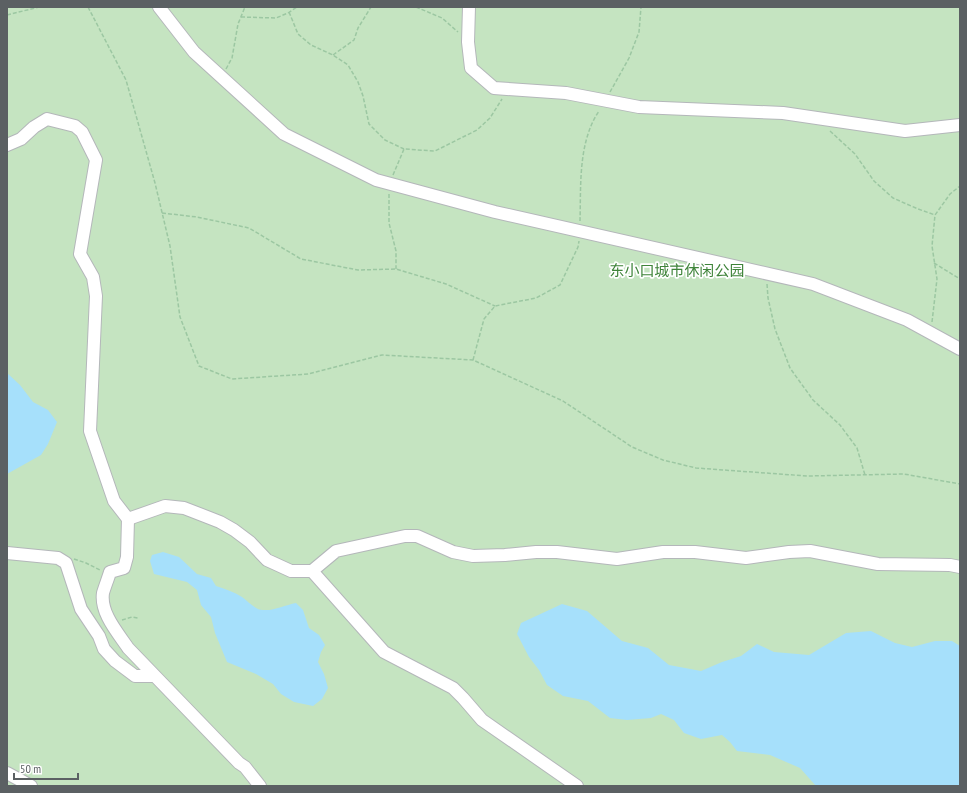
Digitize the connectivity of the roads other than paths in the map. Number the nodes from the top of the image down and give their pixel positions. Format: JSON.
{"nodes":[{"id":1,"x":159,"y":7,"type":"edge"},
{"id":2,"x":469,"y":7,"type":"edge"},
{"id":3,"x":960,"y":125,"type":"edge"},
{"id":4,"x":7,"y":145,"type":"edge"},
{"id":5,"x":960,"y":349,"type":"edge"},
{"id":6,"x":128,"y":519,"type":"junction"},
{"id":7,"x":7,"y":553,"type":"edge"},
{"id":8,"x":960,"y":567,"type":"edge"},
{"id":9,"x":312,"y":571,"type":"junction"},
{"id":10,"x":154,"y":676,"type":"junction"},
{"id":11,"x":7,"y":773,"type":"edge"},
{"id":12,"x":31,"y":786,"type":"edge"},
{"id":13,"x":260,"y":786,"type":"edge"},
{"id":14,"x":577,"y":786,"type":"edge"}],
"edges":[{"from":1,"to":5,"type":"street"},
{"from":2,"to":3,"type":"street"},
{"from":4,"to":6,"type":"street"},
{"from":6,"to":9,"type":"street"},
{"from":6,"to":10,"type":"street"},
{"from":7,"to":10,"type":"street"},
{"from":8,"to":9,"type":"street"},
{"from":9,"to":14,"type":"street"},
{"from":10,"to":13,"type":"street"},
{"from":11,"to":12,"type":"street"}]}
